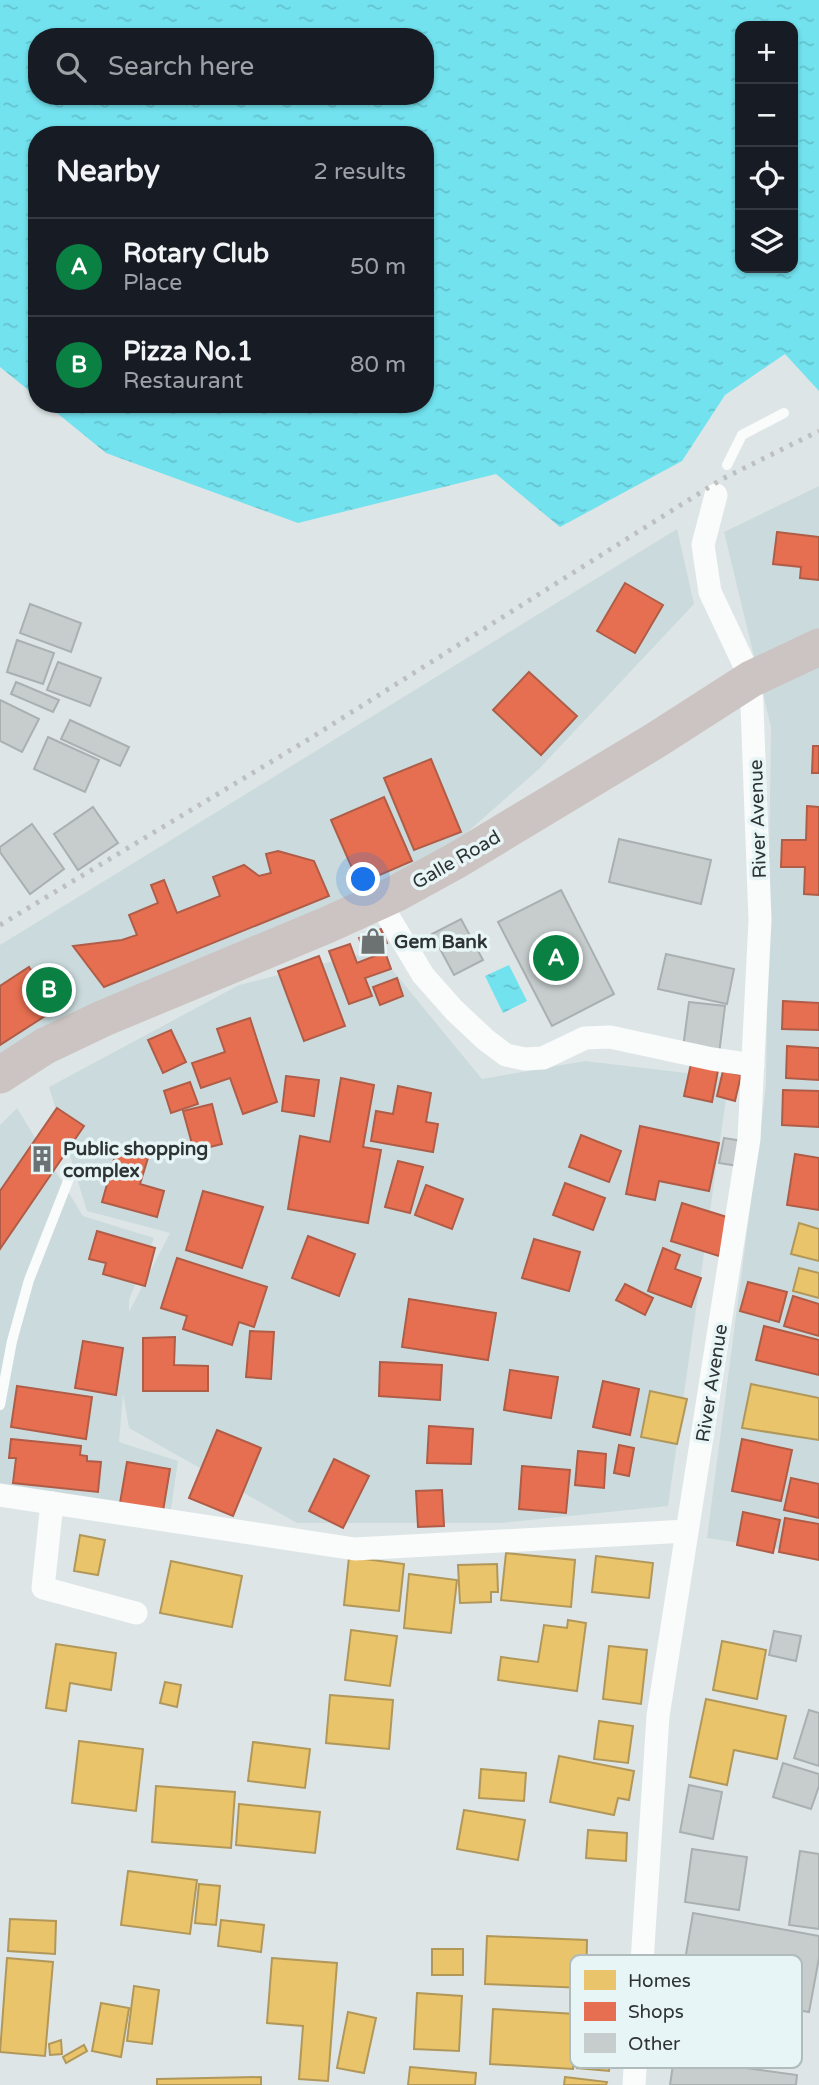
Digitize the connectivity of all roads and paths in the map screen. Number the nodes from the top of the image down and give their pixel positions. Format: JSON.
{"nodes":[{"id":1,"x":784,"y":413,"type":"dead end"},
{"id":2,"x":727,"y":465,"type":"dead end"},
{"id":3,"x":716,"y":495,"type":"dead end"},
{"id":4,"x":819,"y":647,"type":"edge"},
{"id":5,"x":751,"y":679,"type":"junction"},
{"id":6,"x":379,"y":901,"type":"junction"},
{"id":7,"x":753,"y":1065,"type":"junction"},
{"id":8,"x":0,"y":1075,"type":"edge"},
{"id":9,"x":72,"y":1171,"type":"dead end"},
{"id":10,"x":0,"y":1405,"type":"edge"},
{"id":11,"x":0,"y":1495,"type":"edge"},
{"id":12,"x":52,"y":1503,"type":"junction"},
{"id":13,"x":687,"y":1531,"type":"junction"},
{"id":14,"x":136,"y":1613,"type":"dead end"},
{"id":15,"x":643,"y":1955,"type":"edge"}],
"edges":[{"from":1,"to":2,"type":"lane"},
{"from":3,"to":5,"type":"street"},
{"from":4,"to":5,"type":"highway","name":"Galle Road"},
{"from":5,"to":6,"type":"highway","name":"Galle Road"},
{"from":5,"to":7,"type":"street","name":"River Avenue"},
{"from":6,"to":7,"type":"street"},
{"from":6,"to":8,"type":"highway","name":"Galle Road"},
{"from":7,"to":13,"type":"street","name":"River Avenue"},
{"from":9,"to":10,"type":"lane"},
{"from":11,"to":12,"type":"street"},
{"from":12,"to":13,"type":"street"},
{"from":12,"to":14,"type":"street"},
{"from":13,"to":15,"type":"street","name":"River Avenue"}]}
